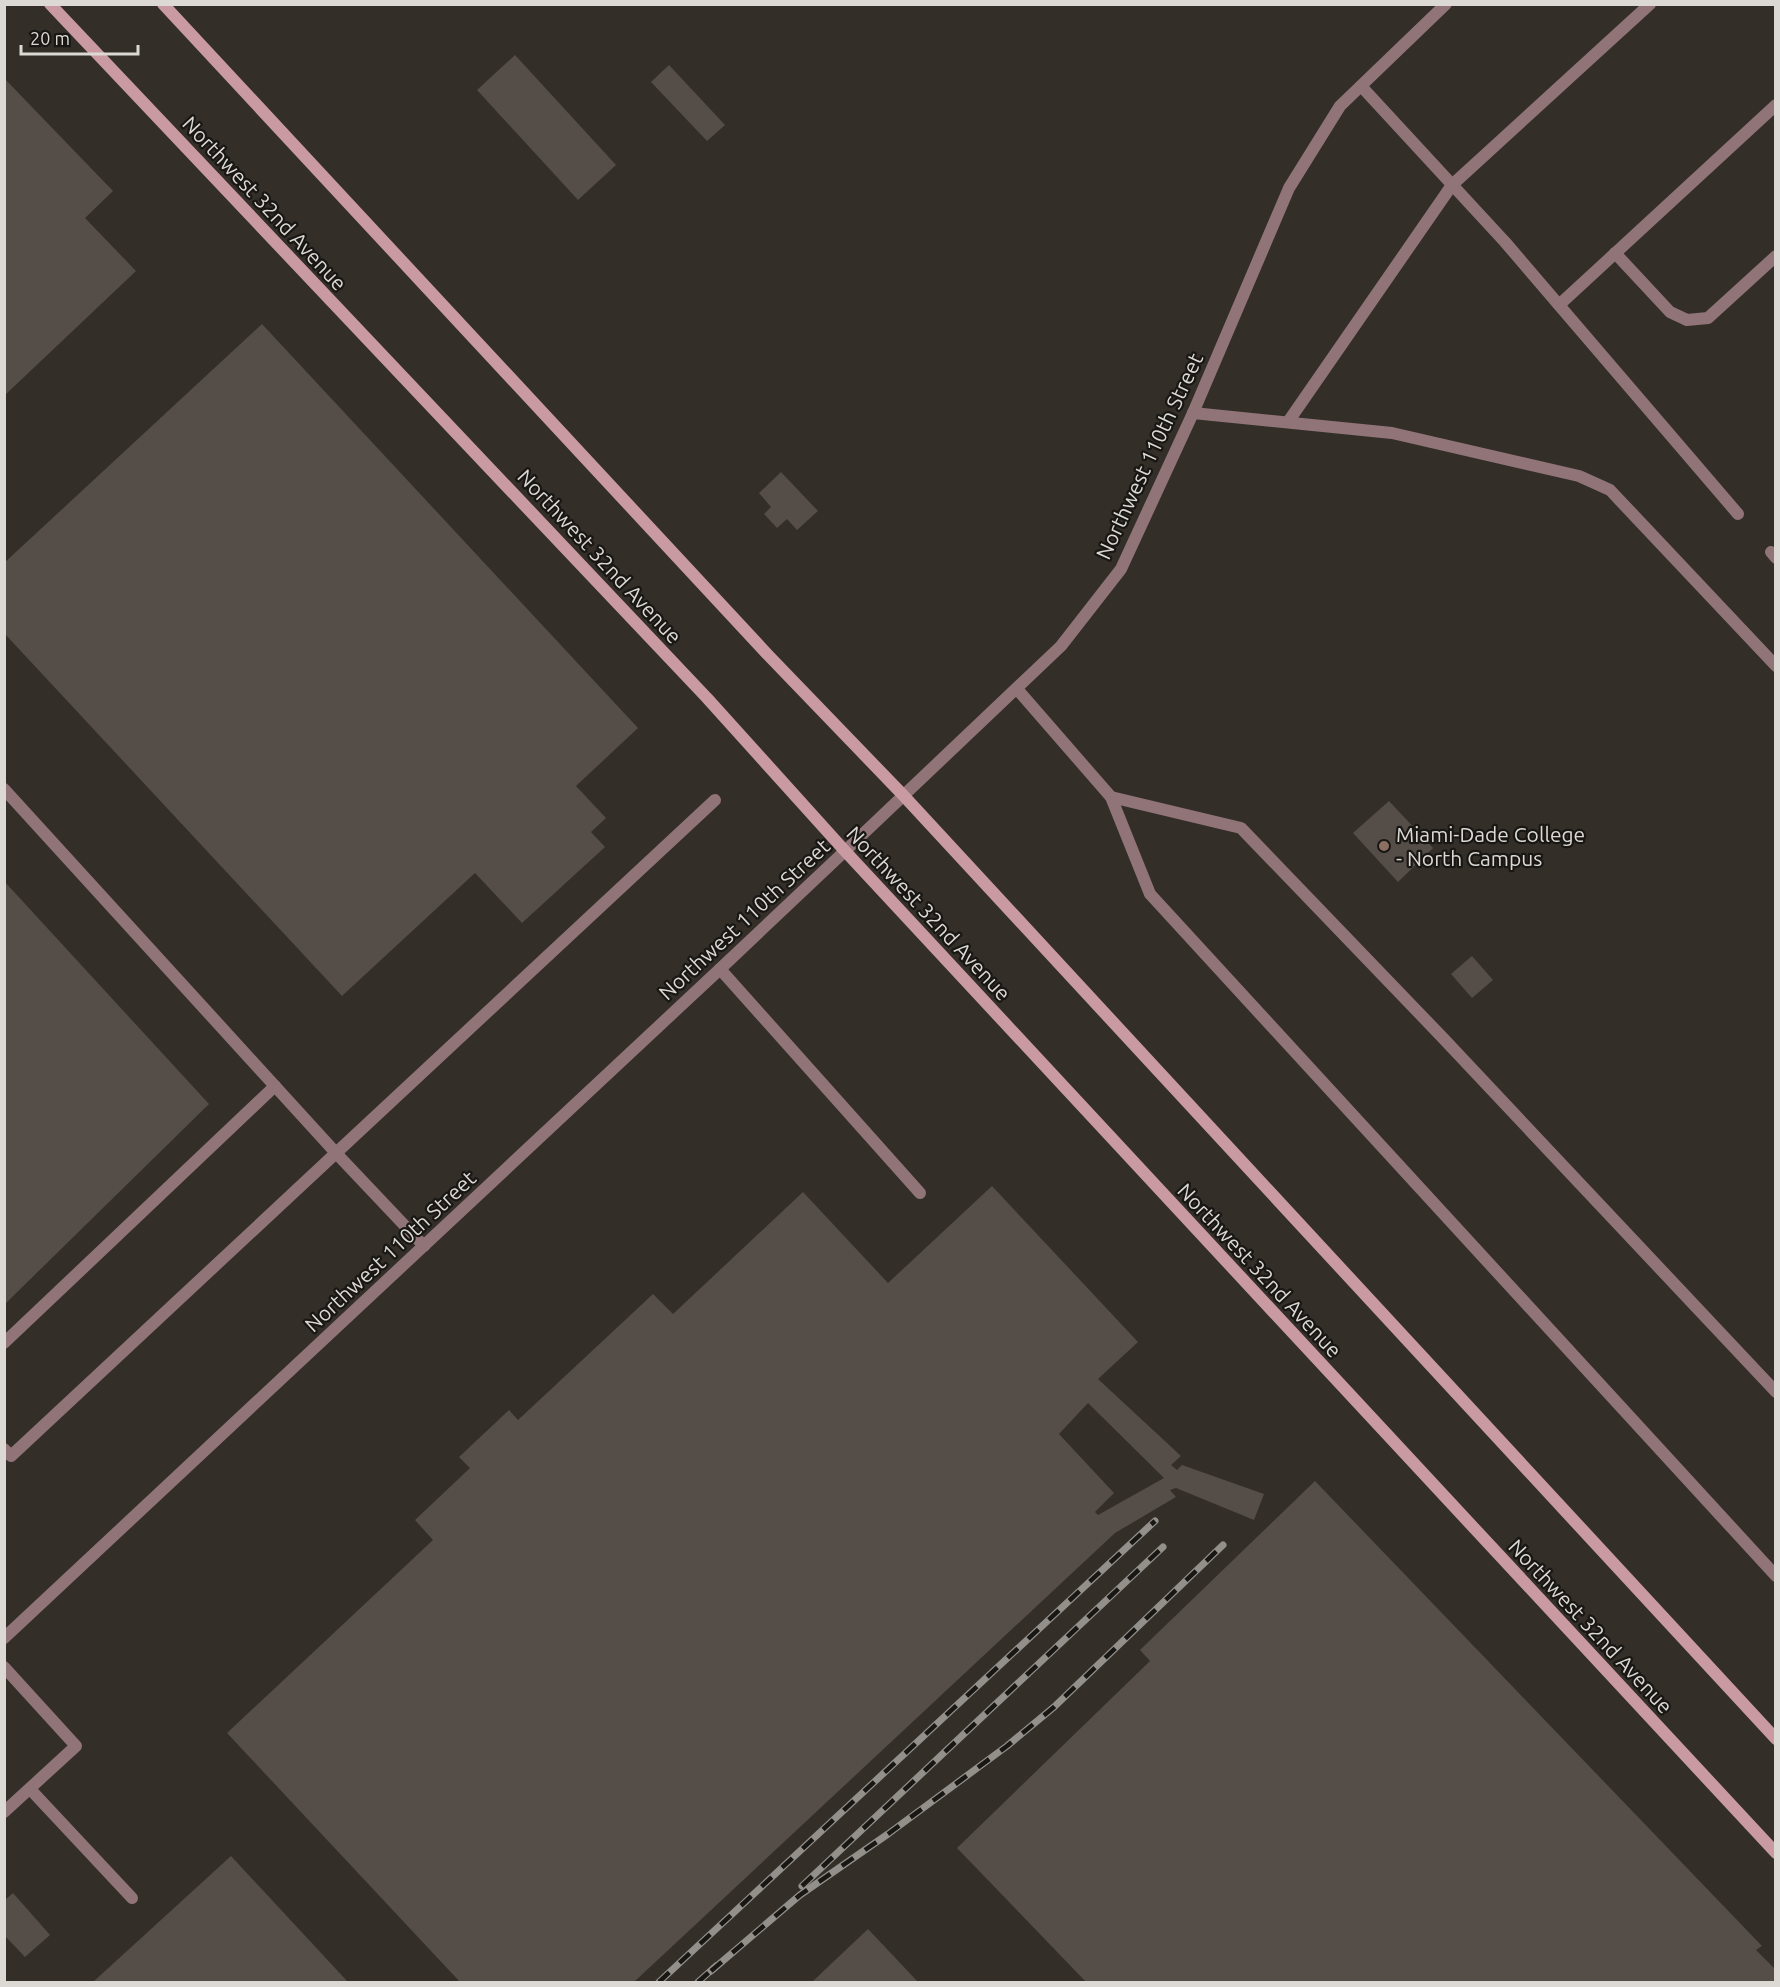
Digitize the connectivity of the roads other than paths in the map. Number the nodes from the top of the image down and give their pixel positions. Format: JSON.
{"nodes":[{"id":1,"x":50,"y":4,"type":"edge"},
{"id":2,"x":163,"y":4,"type":"edge"},
{"id":3,"x":1446,"y":4,"type":"edge"},
{"id":4,"x":1650,"y":4,"type":"edge"},
{"id":5,"x":1361,"y":86,"type":"junction"},
{"id":6,"x":1776,"y":105,"type":"edge"},
{"id":7,"x":1452,"y":184,"type":"junction"},
{"id":8,"x":1615,"y":253,"type":"junction"},
{"id":9,"x":1776,"y":256,"type":"edge"},
{"id":10,"x":1559,"y":305,"type":"junction"},
{"id":11,"x":1193,"y":413,"type":"junction"},
{"id":12,"x":1288,"y":422,"type":"junction"},
{"id":13,"x":1738,"y":514,"type":"dead end"},
{"id":14,"x":1776,"y":666,"type":"edge"},
{"id":15,"x":1017,"y":689,"type":"junction"},
{"id":16,"x":4,"y":789,"type":"edge"},
{"id":17,"x":903,"y":795,"type":"junction"},
{"id":18,"x":1111,"y":797,"type":"junction"},
{"id":19,"x":715,"y":800,"type":"dead end"},
{"id":20,"x":844,"y":851,"type":"junction"},
{"id":21,"x":720,"y":969,"type":"junction"},
{"id":22,"x":275,"y":1086,"type":"junction"},
{"id":23,"x":336,"y":1153,"type":"junction"},
{"id":24,"x":920,"y":1193,"type":"dead end"},
{"id":25,"x":423,"y":1246,"type":"junction"},
{"id":26,"x":4,"y":1343,"type":"edge"},
{"id":27,"x":1776,"y":1392,"type":"edge"},
{"id":28,"x":4,"y":1449,"type":"edge"},
{"id":29,"x":1775,"y":1574,"type":"edge"},
{"id":30,"x":4,"y":1638,"type":"edge"},
{"id":31,"x":4,"y":1667,"type":"edge"},
{"id":32,"x":1776,"y":1739,"type":"edge"},
{"id":33,"x":30,"y":1789,"type":"junction"},
{"id":34,"x":4,"y":1812,"type":"edge"},
{"id":35,"x":1776,"y":1853,"type":"edge"},
{"id":36,"x":132,"y":1898,"type":"dead end"}],
"edges":[{"from":1,"to":20,"type":"main road","name":"Northwest 32nd Avenue"},
{"from":2,"to":17,"type":"main road"},
{"from":3,"to":5,"type":"street","name":"Northwest 110th Street"},
{"from":4,"to":7,"type":"street"},
{"from":5,"to":7,"type":"street"},
{"from":5,"to":11,"type":"street","name":"Northwest 110th Street"},
{"from":6,"to":8,"type":"street"},
{"from":7,"to":10,"type":"street"},
{"from":7,"to":12,"type":"street"},
{"from":8,"to":9,"type":"street"},
{"from":8,"to":10,"type":"street"},
{"from":10,"to":13,"type":"street"},
{"from":11,"to":12,"type":"street"},
{"from":11,"to":15,"type":"street","name":"Northwest 110th Street"},
{"from":12,"to":14,"type":"street"},
{"from":15,"to":17,"type":"street","name":"Northwest 110th Street"},
{"from":15,"to":18,"type":"street"},
{"from":16,"to":22,"type":"street"},
{"from":17,"to":20,"type":"street","name":"Northwest 110th Street"},
{"from":17,"to":32,"type":"main road"},
{"from":18,"to":27,"type":"street"},
{"from":18,"to":29,"type":"street"},
{"from":19,"to":23,"type":"street"},
{"from":20,"to":21,"type":"street","name":"Northwest 110th Street"},
{"from":20,"to":35,"type":"main road","name":"Northwest 32nd Avenue"},
{"from":21,"to":24,"type":"street"},
{"from":21,"to":25,"type":"street","name":"Northwest 110th Street"},
{"from":22,"to":23,"type":"street"},
{"from":22,"to":26,"type":"street"},
{"from":23,"to":25,"type":"street"},
{"from":23,"to":28,"type":"street"},
{"from":25,"to":30,"type":"street","name":"Northwest 110th Street"},
{"from":31,"to":33,"type":"street"},
{"from":33,"to":34,"type":"street"},
{"from":33,"to":36,"type":"street"}]}
